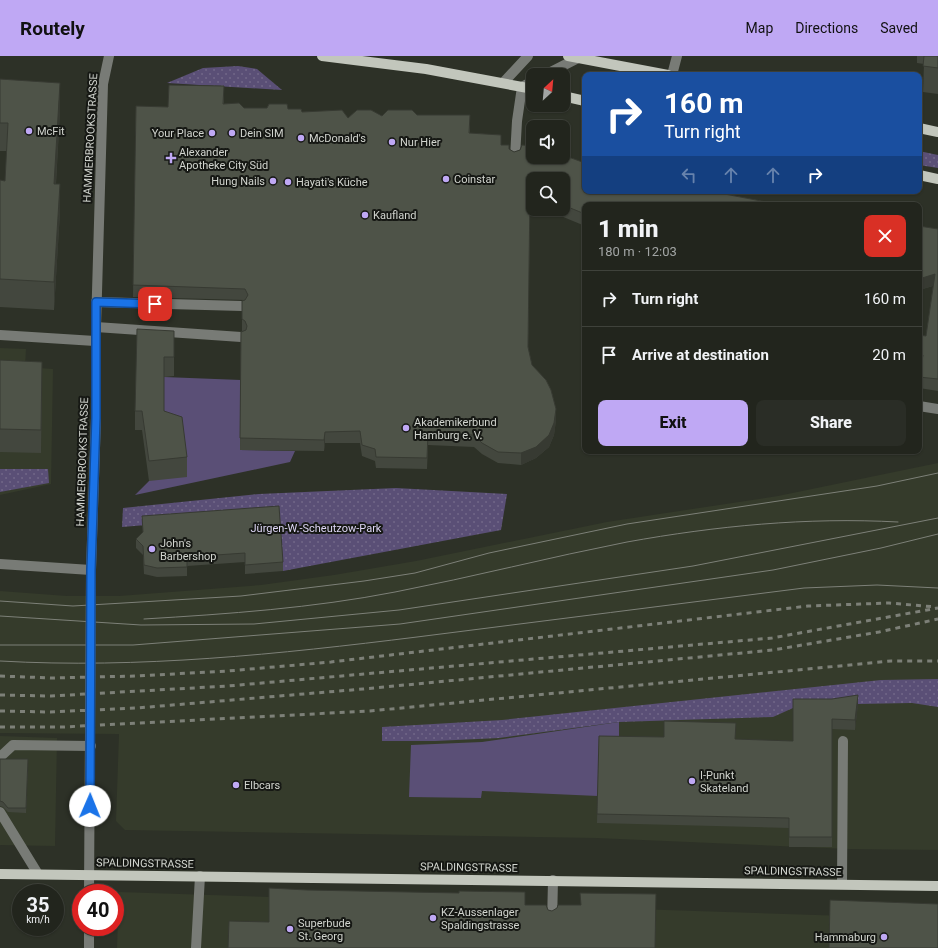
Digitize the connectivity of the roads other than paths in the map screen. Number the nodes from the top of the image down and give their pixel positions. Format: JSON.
{"nodes":[{"id":1,"x":109,"y":56,"type":"edge"},
{"id":2,"x":322,"y":56,"type":"edge"},
{"id":3,"x":528,"y":56,"type":"edge"},
{"id":4,"x":676,"y":56,"type":"edge"},
{"id":5,"x":573,"y":57,"type":"edge"},
{"id":6,"x":556,"y":68,"type":"edge"},
{"id":7,"x":652,"y":72,"type":"edge"},
{"id":8,"x":673,"y":72,"type":"edge"},
{"id":9,"x":503,"y":83,"type":"junction"},
{"id":10,"x":526,"y":85,"type":"edge"},
{"id":11,"x":522,"y":87,"type":"junction"},
{"id":12,"x":526,"y":88,"type":"edge"},
{"id":13,"x":570,"y":98,"type":"edge"},
{"id":14,"x":582,"y":100,"type":"edge"},
{"id":15,"x":922,"y":129,"type":"edge"},
{"id":16,"x":938,"y":132,"type":"edge"},
{"id":17,"x":514,"y":157,"type":"edge"},
{"id":18,"x":922,"y":176,"type":"edge"},
{"id":19,"x":938,"y":179,"type":"edge"},
{"id":20,"x":96,"y":302,"type":"junction"},
{"id":21,"x":242,"y":306,"type":"edge"},
{"id":22,"x":96,"y":327,"type":"junction"},
{"id":23,"x":0,"y":335,"type":"edge"},
{"id":24,"x":242,"y":337,"type":"edge"},
{"id":25,"x":96,"y":341,"type":"junction"},
{"id":26,"x":922,"y":406,"type":"edge"},
{"id":27,"x":938,"y":409,"type":"edge"},
{"id":28,"x":0,"y":564,"type":"edge"},
{"id":29,"x":91,"y":570,"type":"junction"},
{"id":30,"x":843,"y":741,"type":"dead end"},
{"id":31,"x":0,"y":745,"type":"edge"},
{"id":32,"x":13,"y":745,"type":"junction"},
{"id":33,"x":91,"y":746,"type":"junction"},
{"id":34,"x":0,"y":757,"type":"edge"},
{"id":35,"x":1,"y":815,"type":"edge"},
{"id":36,"x":0,"y":874,"type":"edge"},
{"id":37,"x":38,"y":874,"type":"junction"},
{"id":38,"x":89,"y":875,"type":"junction"},
{"id":39,"x":200,"y":876,"type":"junction"},
{"id":40,"x":553,"y":880,"type":"junction"},
{"id":41,"x":89,"y":884,"type":"edge"},
{"id":42,"x":842,"y":884,"type":"junction"},
{"id":43,"x":938,"y":886,"type":"edge"},
{"id":44,"x":552,"y":930,"type":"edge"},
{"id":45,"x":89,"y":936,"type":"edge"},
{"id":46,"x":89,"y":948,"type":"edge"},
{"id":47,"x":196,"y":948,"type":"edge"}],
"edges":[{"from":1,"to":20,"type":"street","name":"HAMMERBROOKSTRASSE"},
{"from":2,"to":9,"type":"main road"},
{"from":3,"to":9,"type":"street"},
{"from":4,"to":8,"type":"street"},
{"from":5,"to":6,"type":"street"},
{"from":5,"to":7,"type":"main road"},
{"from":9,"to":11,"type":"main road"},
{"from":10,"to":11,"type":"street"},
{"from":11,"to":12,"type":"main road"},
{"from":11,"to":17,"type":"street"},
{"from":13,"to":14,"type":"main road"},
{"from":15,"to":16,"type":"main road"},
{"from":18,"to":19,"type":"main road"},
{"from":20,"to":21,"type":"street"},
{"from":20,"to":22,"type":"street","name":"HAMMERBROOKSTRASSE"},
{"from":22,"to":24,"type":"street"},
{"from":22,"to":25,"type":"street","name":"HAMMERBROOKSTRASSE"},
{"from":23,"to":25,"type":"street"},
{"from":25,"to":29,"type":"street","name":"HAMMERBROOKSTRASSE"},
{"from":26,"to":27,"type":"street"},
{"from":28,"to":29,"type":"street"},
{"from":29,"to":33,"type":"street","name":"HAMMERBROOKSTRASSE"},
{"from":30,"to":42,"type":"street"},
{"from":31,"to":32,"type":"street"},
{"from":32,"to":33,"type":"street"},
{"from":32,"to":34,"type":"street"},
{"from":33,"to":38,"type":"street","name":"HAMMERBROOKSTRASSE"},
{"from":35,"to":37,"type":"street"},
{"from":36,"to":37,"type":"main road","name":"SPALDINGSTRASSE"},
{"from":37,"to":38,"type":"main road","name":"SPALDINGSTRASSE"},
{"from":38,"to":39,"type":"main road","name":"SPALDINGSTRASSE"},
{"from":38,"to":41,"type":"street","name":"HAMMERBROOKSTRASSE"},
{"from":39,"to":40,"type":"main road","name":"SPALDINGSTRASSE"},
{"from":39,"to":47,"type":"street"},
{"from":40,"to":42,"type":"main road","name":"SPALDINGSTRASSE"},
{"from":40,"to":44,"type":"street"},
{"from":42,"to":43,"type":"main road","name":"SPALDINGSTRASSE"},
{"from":45,"to":46,"type":"street"}]}
